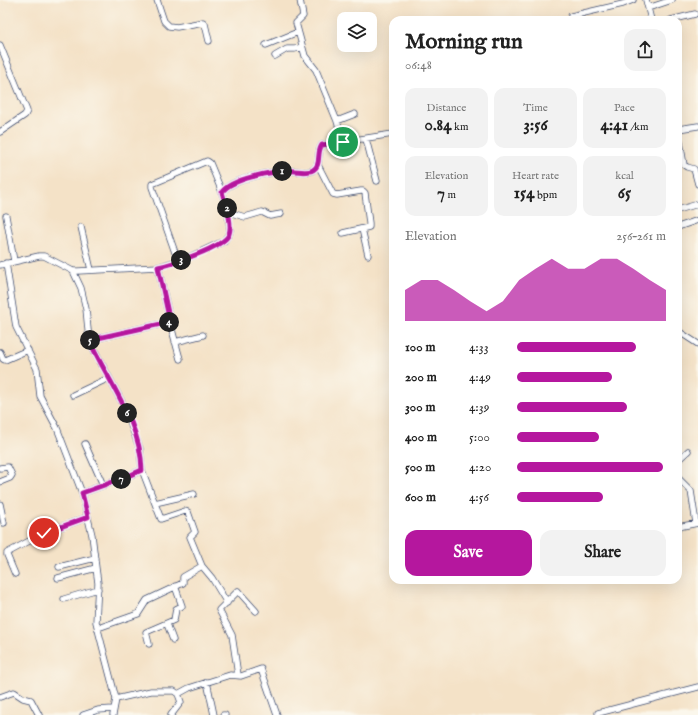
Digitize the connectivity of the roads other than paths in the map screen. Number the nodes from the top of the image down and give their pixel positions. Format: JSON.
{"nodes":[{"id":1,"x":157,"y":0,"type":"edge"},
{"id":2,"x":300,"y":0,"type":"edge"},
{"id":3,"x":633,"y":0,"type":"edge"},
{"id":4,"x":646,"y":0,"type":"edge"},
{"id":5,"x":672,"y":0,"type":"edge"},
{"id":6,"x":648,"y":8,"type":"junction"},
{"id":7,"x":695,"y":14,"type":"dead end"},
{"id":8,"x":571,"y":16,"type":"dead end"},
{"id":9,"x":650,"y":16,"type":"edge"},
{"id":10,"x":682,"y":17,"type":"edge"},
{"id":11,"x":298,"y":32,"type":"junction"},
{"id":12,"x":209,"y":41,"type":"dead end"},
{"id":13,"x":0,"y":45,"type":"edge"},
{"id":14,"x":266,"y":45,"type":"dead end"},
{"id":15,"x":302,"y":46,"type":"junction"},
{"id":16,"x":274,"y":56,"type":"dead end"},
{"id":17,"x":355,"y":114,"type":"dead end"},
{"id":18,"x":337,"y":121,"type":"junction"},
{"id":19,"x":698,"y":126,"type":"edge"},
{"id":20,"x":682,"y":131,"type":"edge"},
{"id":21,"x":0,"y":132,"type":"edge"},
{"id":22,"x":389,"y":135,"type":"edge"},
{"id":23,"x":366,"y":138,"type":"junction"},
{"id":24,"x":343,"y":142,"type":"junction"},
{"id":25,"x":682,"y":154,"type":"edge"},
{"id":26,"x":318,"y":166,"type":"junction"},
{"id":27,"x":377,"y":181,"type":"dead end"},
{"id":28,"x":698,"y":184,"type":"edge"},
{"id":29,"x":222,"y":192,"type":"junction"},
{"id":30,"x":698,"y":204,"type":"edge"},
{"id":31,"x":682,"y":209,"type":"edge"},
{"id":32,"x":228,"y":212,"type":"junction"},
{"id":33,"x":281,"y":214,"type":"dead end"},
{"id":34,"x":6,"y":216,"type":"dead end"},
{"id":35,"x":698,"y":220,"type":"edge"},
{"id":36,"x":682,"y":226,"type":"edge"},
{"id":37,"x":81,"y":227,"type":"dead end"},
{"id":38,"x":362,"y":229,"type":"junction"},
{"id":39,"x":343,"y":233,"type":"dead end"},
{"id":40,"x":368,"y":255,"type":"dead end"},
{"id":41,"x":14,"y":261,"type":"junction"},
{"id":42,"x":178,"y":261,"type":"junction"},
{"id":43,"x":3,"y":264,"type":"edge"},
{"id":44,"x":158,"y":267,"type":"junction"},
{"id":45,"x":91,"y":270,"type":"junction"},
{"id":46,"x":73,"y":271,"type":"junction"},
{"id":47,"x":170,"y":322,"type":"junction"},
{"id":48,"x":682,"y":334,"type":"edge"},
{"id":49,"x":203,"y":335,"type":"dead end"},
{"id":50,"x":89,"y":340,"type":"junction"},
{"id":51,"x":176,"y":342,"type":"junction"},
{"id":52,"x":698,"y":344,"type":"edge"},
{"id":53,"x":28,"y":350,"type":"junction"},
{"id":54,"x":0,"y":352,"type":"edge"},
{"id":55,"x":180,"y":359,"type":"dead end"},
{"id":56,"x":109,"y":378,"type":"junction"},
{"id":57,"x":74,"y":395,"type":"dead end"},
{"id":58,"x":85,"y":444,"type":"dead end"},
{"id":59,"x":688,"y":451,"type":"dead end"},
{"id":60,"x":682,"y":456,"type":"edge"},
{"id":61,"x":0,"y":468,"type":"edge"},
{"id":62,"x":142,"y":470,"type":"junction"},
{"id":63,"x":0,"y":482,"type":"edge"},
{"id":64,"x":682,"y":482,"type":"edge"},
{"id":65,"x":103,"y":485,"type":"junction"},
{"id":66,"x":82,"y":493,"type":"junction"},
{"id":67,"x":194,"y":494,"type":"dead end"},
{"id":68,"x":155,"y":503,"type":"junction"},
{"id":69,"x":0,"y":504,"type":"edge"},
{"id":70,"x":88,"y":517,"type":"junction"},
{"id":71,"x":4,"y":523,"type":"dead end"},
{"id":72,"x":697,"y":523,"type":"edge"},
{"id":73,"x":682,"y":526,"type":"edge"},
{"id":74,"x":95,"y":558,"type":"junction"},
{"id":75,"x":202,"y":566,"type":"junction"},
{"id":76,"x":59,"y":567,"type":"dead end"},
{"id":77,"x":96,"y":568,"type":"junction"},
{"id":78,"x":15,"y":574,"type":"dead end"},
{"id":79,"x":58,"y":578,"type":"dead end"},
{"id":80,"x":175,"y":586,"type":"junction"},
{"id":81,"x":98,"y":589,"type":"junction"},
{"id":82,"x":64,"y":599,"type":"dead end"},
{"id":83,"x":227,"y":603,"type":"junction"},
{"id":84,"x":256,"y":611,"type":"dead end"},
{"id":85,"x":167,"y":624,"type":"junction"},
{"id":86,"x":98,"y":628,"type":"junction"},
{"id":87,"x":173,"y":640,"type":"dead end"},
{"id":88,"x":149,"y":644,"type":"dead end"},
{"id":89,"x":238,"y":676,"type":"junction"},
{"id":90,"x":207,"y":682,"type":"junction"},
{"id":91,"x":698,"y":687,"type":"edge"},
{"id":92,"x":178,"y":694,"type":"junction"},
{"id":93,"x":0,"y":697,"type":"edge"},
{"id":94,"x":116,"y":699,"type":"junction"},
{"id":95,"x":113,"y":712,"type":"edge"},
{"id":96,"x":598,"y":713,"type":"dead end"},
{"id":97,"x":39,"y":715,"type":"edge"},
{"id":98,"x":83,"y":715,"type":"edge"},
{"id":99,"x":171,"y":715,"type":"edge"},
{"id":100,"x":214,"y":715,"type":"edge"},
{"id":101,"x":277,"y":715,"type":"edge"}],
"edges":[{"from":1,"to":12,"type":"street"},
{"from":2,"to":11,"type":"street"},
{"from":3,"to":8,"type":"street"},
{"from":4,"to":6,"type":"street"},
{"from":5,"to":6,"type":"street"},
{"from":6,"to":9,"type":"street"},
{"from":7,"to":10,"type":"street"},
{"from":11,"to":14,"type":"street"},
{"from":11,"to":15,"type":"street"},
{"from":13,"to":21,"type":"street"},
{"from":15,"to":16,"type":"street"},
{"from":15,"to":18,"type":"street"},
{"from":17,"to":18,"type":"street"},
{"from":18,"to":24,"type":"street"},
{"from":19,"to":20,"type":"street"},
{"from":22,"to":23,"type":"street"},
{"from":23,"to":24,"type":"street"},
{"from":23,"to":27,"type":"street"},
{"from":24,"to":26,"type":"street"},
{"from":25,"to":28,"type":"street"},
{"from":26,"to":29,"type":"street"},
{"from":26,"to":38,"type":"street"},
{"from":29,"to":32,"type":"street"},
{"from":29,"to":42,"type":"street"},
{"from":30,"to":31,"type":"street"},
{"from":32,"to":33,"type":"street"},
{"from":32,"to":42,"type":"street"},
{"from":34,"to":41,"type":"street"},
{"from":35,"to":36,"type":"street"},
{"from":37,"to":45,"type":"street"},
{"from":38,"to":39,"type":"street"},
{"from":38,"to":40,"type":"street"},
{"from":41,"to":43,"type":"street"},
{"from":41,"to":46,"type":"street"},
{"from":42,"to":44,"type":"street"},
{"from":43,"to":53,"type":"street"},
{"from":44,"to":45,"type":"street"},
{"from":44,"to":47,"type":"street"},
{"from":45,"to":46,"type":"street"},
{"from":46,"to":50,"type":"street"},
{"from":47,"to":50,"type":"street"},
{"from":47,"to":51,"type":"street"},
{"from":48,"to":52,"type":"street"},
{"from":49,"to":51,"type":"street"},
{"from":50,"to":56,"type":"street"},
{"from":51,"to":55,"type":"street"},
{"from":53,"to":54,"type":"street"},
{"from":53,"to":66,"type":"street"},
{"from":56,"to":57,"type":"street"},
{"from":56,"to":62,"type":"street"},
{"from":58,"to":65,"type":"street"},
{"from":59,"to":60,"type":"street"},
{"from":61,"to":63,"type":"street"},
{"from":62,"to":65,"type":"street"},
{"from":62,"to":68,"type":"street"},
{"from":64,"to":72,"type":"street"},
{"from":65,"to":66,"type":"street"},
{"from":66,"to":70,"type":"street"},
{"from":67,"to":68,"type":"street"},
{"from":68,"to":75,"type":"street"},
{"from":69,"to":71,"type":"street"},
{"from":70,"to":74,"type":"street"},
{"from":70,"to":78,"type":"street"},
{"from":72,"to":73,"type":"street"},
{"from":74,"to":76,"type":"street"},
{"from":74,"to":77,"type":"street"},
{"from":75,"to":80,"type":"street"},
{"from":75,"to":83,"type":"street"},
{"from":77,"to":79,"type":"street"},
{"from":77,"to":81,"type":"street"},
{"from":80,"to":85,"type":"street"},
{"from":80,"to":86,"type":"street"},
{"from":81,"to":82,"type":"street"},
{"from":81,"to":86,"type":"street"},
{"from":83,"to":84,"type":"street"},
{"from":83,"to":89,"type":"street"},
{"from":85,"to":87,"type":"street"},
{"from":85,"to":88,"type":"street"},
{"from":86,"to":94,"type":"street"},
{"from":89,"to":90,"type":"street"},
{"from":89,"to":101,"type":"street"},
{"from":90,"to":92,"type":"street"},
{"from":90,"to":100,"type":"street"},
{"from":91,"to":96,"type":"street"},
{"from":92,"to":94,"type":"street"},
{"from":92,"to":99,"type":"street"},
{"from":93,"to":97,"type":"street"},
{"from":94,"to":95,"type":"street"},
{"from":95,"to":98,"type":"street"}]}
